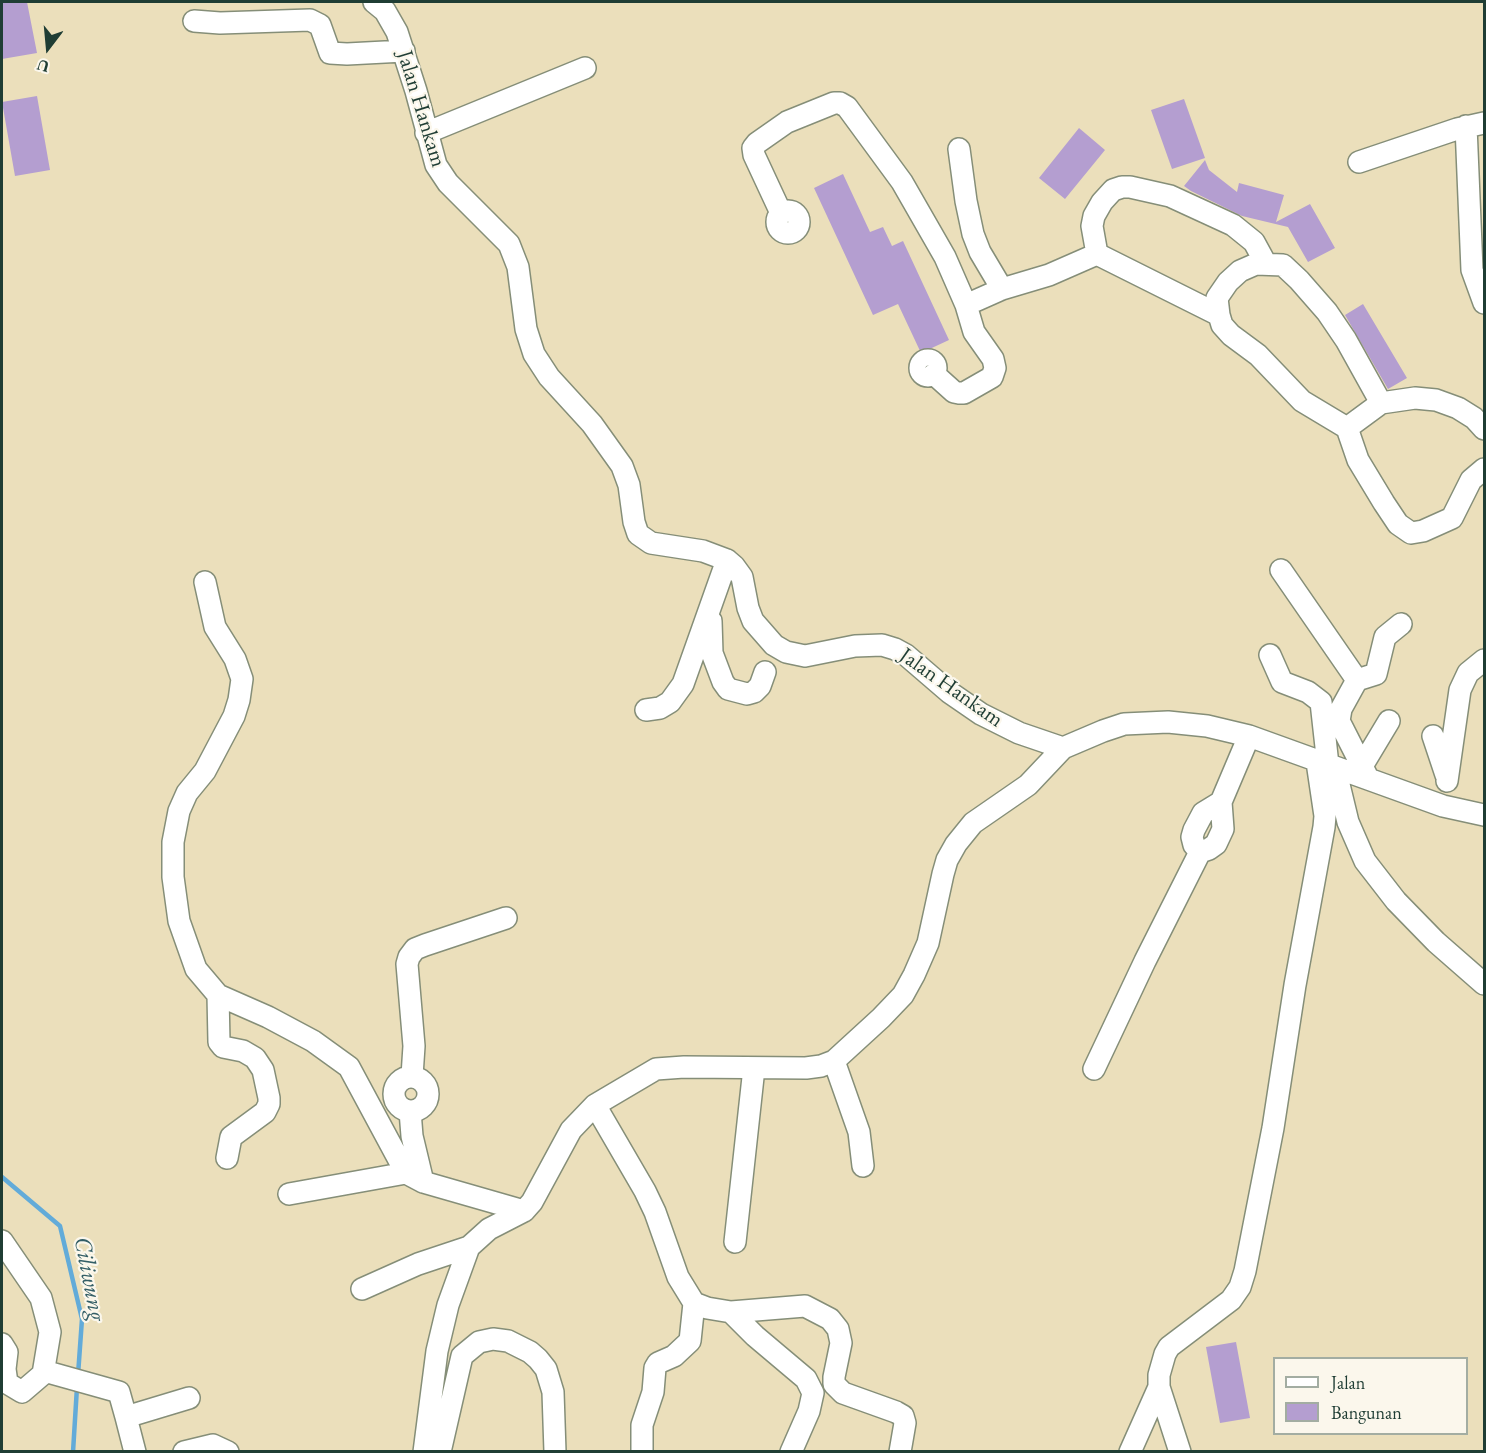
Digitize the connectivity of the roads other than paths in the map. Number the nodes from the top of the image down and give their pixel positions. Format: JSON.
{"nodes":[{"id":1,"x":374,"y":2,"type":"edge"},
{"id":2,"x":194,"y":21,"type":"dead end"},
{"id":3,"x":404,"y":51,"type":"junction"},
{"id":4,"x":585,"y":68,"type":"dead end"},
{"id":5,"x":1475,"y":125,"type":"edge"},
{"id":6,"x":426,"y":133,"type":"junction"},
{"id":7,"x":959,"y":149,"type":"dead end"},
{"id":8,"x":1359,"y":162,"type":"dead end"},
{"id":9,"x":781,"y":213,"type":"dead end"},
{"id":10,"x":1097,"y":254,"type":"junction"},
{"id":11,"x":1266,"y":264,"type":"junction"},
{"id":12,"x":1002,"y":289,"type":"junction"},
{"id":13,"x":1485,"y":303,"type":"edge"},
{"id":14,"x":966,"y":305,"type":"junction"},
{"id":15,"x":1219,"y":315,"type":"junction"},
{"id":16,"x":934,"y":374,"type":"dead end"},
{"id":17,"x":1381,"y":403,"type":"junction"},
{"id":18,"x":1347,"y":428,"type":"junction"},
{"id":19,"x":1485,"y":429,"type":"edge"},
{"id":20,"x":1485,"y":470,"type":"edge"},
{"id":21,"x":727,"y":560,"type":"junction"},
{"id":22,"x":1281,"y":570,"type":"dead end"},
{"id":23,"x":205,"y":582,"type":"dead end"},
{"id":24,"x":712,"y":604,"type":"junction"},
{"id":25,"x":1401,"y":624,"type":"dead end"},
{"id":26,"x":1270,"y":655,"type":"dead end"},
{"id":27,"x":1485,"y":660,"type":"edge"},
{"id":28,"x":765,"y":672,"type":"dead end"},
{"id":29,"x":1357,"y":680,"type":"junction"},
{"id":30,"x":646,"y":710,"type":"dead end"},
{"id":31,"x":1389,"y":721,"type":"dead end"},
{"id":32,"x":1250,"y":736,"type":"junction"},
{"id":33,"x":1433,"y":736,"type":"dead end"},
{"id":34,"x":1063,"y":748,"type":"junction"},
{"id":35,"x":1327,"y":765,"type":"junction"},
{"id":36,"x":1365,"y":772,"type":"junction"},
{"id":37,"x":1447,"y":781,"type":"junction"},
{"id":38,"x":1456,"y":810,"type":"junction"},
{"id":39,"x":1485,"y":814,"type":"edge"},
{"id":40,"x":506,"y":918,"type":"dead end"},
{"id":41,"x":1485,"y":984,"type":"edge"},
{"id":42,"x":218,"y":995,"type":"junction"},
{"id":43,"x":834,"y":1061,"type":"junction"},
{"id":44,"x":754,"y":1068,"type":"junction"},
{"id":45,"x":1094,"y":1069,"type":"dead end"},
{"id":46,"x":595,"y":1105,"type":"junction"},
{"id":47,"x":227,"y":1158,"type":"dead end"},
{"id":48,"x":863,"y":1166,"type":"dead end"},
{"id":49,"x":415,"y":1177,"type":"junction"},
{"id":50,"x":289,"y":1194,"type":"dead end"},
{"id":51,"x":524,"y":1212,"type":"junction"},
{"id":52,"x":2,"y":1241,"type":"edge"},
{"id":53,"x":735,"y":1242,"type":"dead end"},
{"id":54,"x":469,"y":1247,"type":"junction"},
{"id":55,"x":362,"y":1288,"type":"dead end"},
{"id":56,"x":694,"y":1303,"type":"junction"},
{"id":57,"x":731,"y":1312,"type":"junction"},
{"id":58,"x":2,"y":1344,"type":"edge"},
{"id":59,"x":437,"y":1351,"type":"junction"},
{"id":60,"x":462,"y":1356,"type":"junction"},
{"id":61,"x":53,"y":1374,"type":"junction"},
{"id":62,"x":1159,"y":1386,"type":"junction"},
{"id":63,"x":189,"y":1398,"type":"dead end"},
{"id":64,"x":126,"y":1417,"type":"junction"},
{"id":65,"x":135,"y":1452,"type":"edge"},
{"id":66,"x":184,"y":1452,"type":"edge"},
{"id":67,"x":228,"y":1452,"type":"edge"},
{"id":68,"x":424,"y":1452,"type":"edge"},
{"id":69,"x":440,"y":1452,"type":"edge"},
{"id":70,"x":555,"y":1452,"type":"edge"},
{"id":71,"x":642,"y":1452,"type":"edge"},
{"id":72,"x":791,"y":1452,"type":"edge"},
{"id":73,"x":900,"y":1452,"type":"edge"},
{"id":74,"x":1130,"y":1452,"type":"edge"},
{"id":75,"x":1180,"y":1452,"type":"edge"}],
"edges":[{"from":1,"to":3,"type":"street","name":"Jalan Hankam"},
{"from":2,"to":3,"type":"street"},
{"from":3,"to":6,"type":"street","name":"Jalan Hankam"},
{"from":4,"to":6,"type":"street"},
{"from":5,"to":8,"type":"street"},
{"from":5,"to":13,"type":"street"},
{"from":6,"to":21,"type":"street","name":"Jalan Hankam"},
{"from":7,"to":12,"type":"street"},
{"from":9,"to":14,"type":"street"},
{"from":10,"to":11,"type":"street"},
{"from":10,"to":12,"type":"street"},
{"from":10,"to":15,"type":"street"},
{"from":11,"to":15,"type":"street"},
{"from":11,"to":17,"type":"street"},
{"from":12,"to":14,"type":"street"},
{"from":14,"to":16,"type":"street"},
{"from":15,"to":18,"type":"street"},
{"from":17,"to":18,"type":"street"},
{"from":17,"to":19,"type":"street"},
{"from":18,"to":20,"type":"street"},
{"from":21,"to":24,"type":"street"},
{"from":21,"to":34,"type":"street","name":"Jalan Hankam"},
{"from":22,"to":29,"type":"street"},
{"from":23,"to":42,"type":"street"},
{"from":24,"to":28,"type":"street"},
{"from":24,"to":30,"type":"street"},
{"from":25,"to":29,"type":"street"},
{"from":26,"to":35,"type":"street"},
{"from":27,"to":37,"type":"street"},
{"from":29,"to":36,"type":"street"},
{"from":31,"to":36,"type":"street"},
{"from":32,"to":34,"type":"street"},
{"from":32,"to":35,"type":"street"},
{"from":32,"to":45,"type":"street"},
{"from":33,"to":37,"type":"street"},
{"from":34,"to":43,"type":"street"},
{"from":35,"to":36,"type":"street"},
{"from":35,"to":41,"type":"street"},
{"from":35,"to":62,"type":"street"},
{"from":36,"to":38,"type":"street"},
{"from":37,"to":38,"type":"street"},
{"from":38,"to":39,"type":"street"},
{"from":40,"to":49,"type":"street"},
{"from":42,"to":47,"type":"street"},
{"from":42,"to":49,"type":"street"},
{"from":43,"to":44,"type":"street"},
{"from":43,"to":48,"type":"street"},
{"from":44,"to":46,"type":"street"},
{"from":44,"to":53,"type":"street"},
{"from":46,"to":51,"type":"street"},
{"from":46,"to":56,"type":"street"},
{"from":49,"to":50,"type":"street"},
{"from":49,"to":51,"type":"street"},
{"from":51,"to":54,"type":"street"},
{"from":52,"to":61,"type":"street"},
{"from":54,"to":55,"type":"street"},
{"from":54,"to":59,"type":"street"},
{"from":56,"to":57,"type":"street"},
{"from":56,"to":71,"type":"street"},
{"from":57,"to":72,"type":"street"},
{"from":57,"to":73,"type":"street"},
{"from":58,"to":61,"type":"street"},
{"from":59,"to":60,"type":"street"},
{"from":59,"to":68,"type":"street"},
{"from":60,"to":69,"type":"street"},
{"from":60,"to":70,"type":"street"},
{"from":61,"to":64,"type":"street"},
{"from":62,"to":74,"type":"street"},
{"from":62,"to":75,"type":"street"},
{"from":63,"to":64,"type":"street"},
{"from":64,"to":65,"type":"street"},
{"from":66,"to":67,"type":"street"}]}
